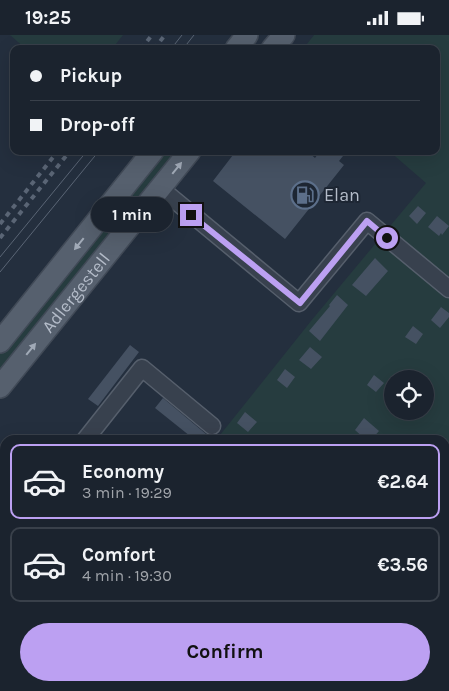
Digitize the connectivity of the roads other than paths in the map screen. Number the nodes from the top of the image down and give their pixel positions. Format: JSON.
{"nodes":[{"id":1,"x":247,"y":35,"type":"edge"},
{"id":2,"x":284,"y":35,"type":"edge"},
{"id":3,"x":239,"y":45,"type":"edge"},
{"id":4,"x":275,"y":45,"type":"edge"},
{"id":5,"x":150,"y":155,"type":"edge"},
{"id":6,"x":187,"y":155,"type":"edge"},
{"id":7,"x":160,"y":188,"type":"junction"},
{"id":8,"x":449,"y":289,"type":"edge"},
{"id":9,"x":0,"y":342,"type":"edge"},
{"id":10,"x":0,"y":387,"type":"edge"},
{"id":11,"x":212,"y":426,"type":"dead end"},
{"id":12,"x":89,"y":435,"type":"edge"}],
"edges":[{"from":1,"to":3,"type":"main road"},
{"from":2,"to":4,"type":"main road"},
{"from":5,"to":9,"type":"main road","name":"Adlergestell","one_way":true},
{"from":7,"to":6,"type":"main road","name":"Adlergestell","one_way":true},
{"from":7,"to":8,"type":"street"},
{"from":10,"to":7,"type":"main road","name":"Adlergestell","one_way":true},
{"from":11,"to":12,"type":"street"}]}
